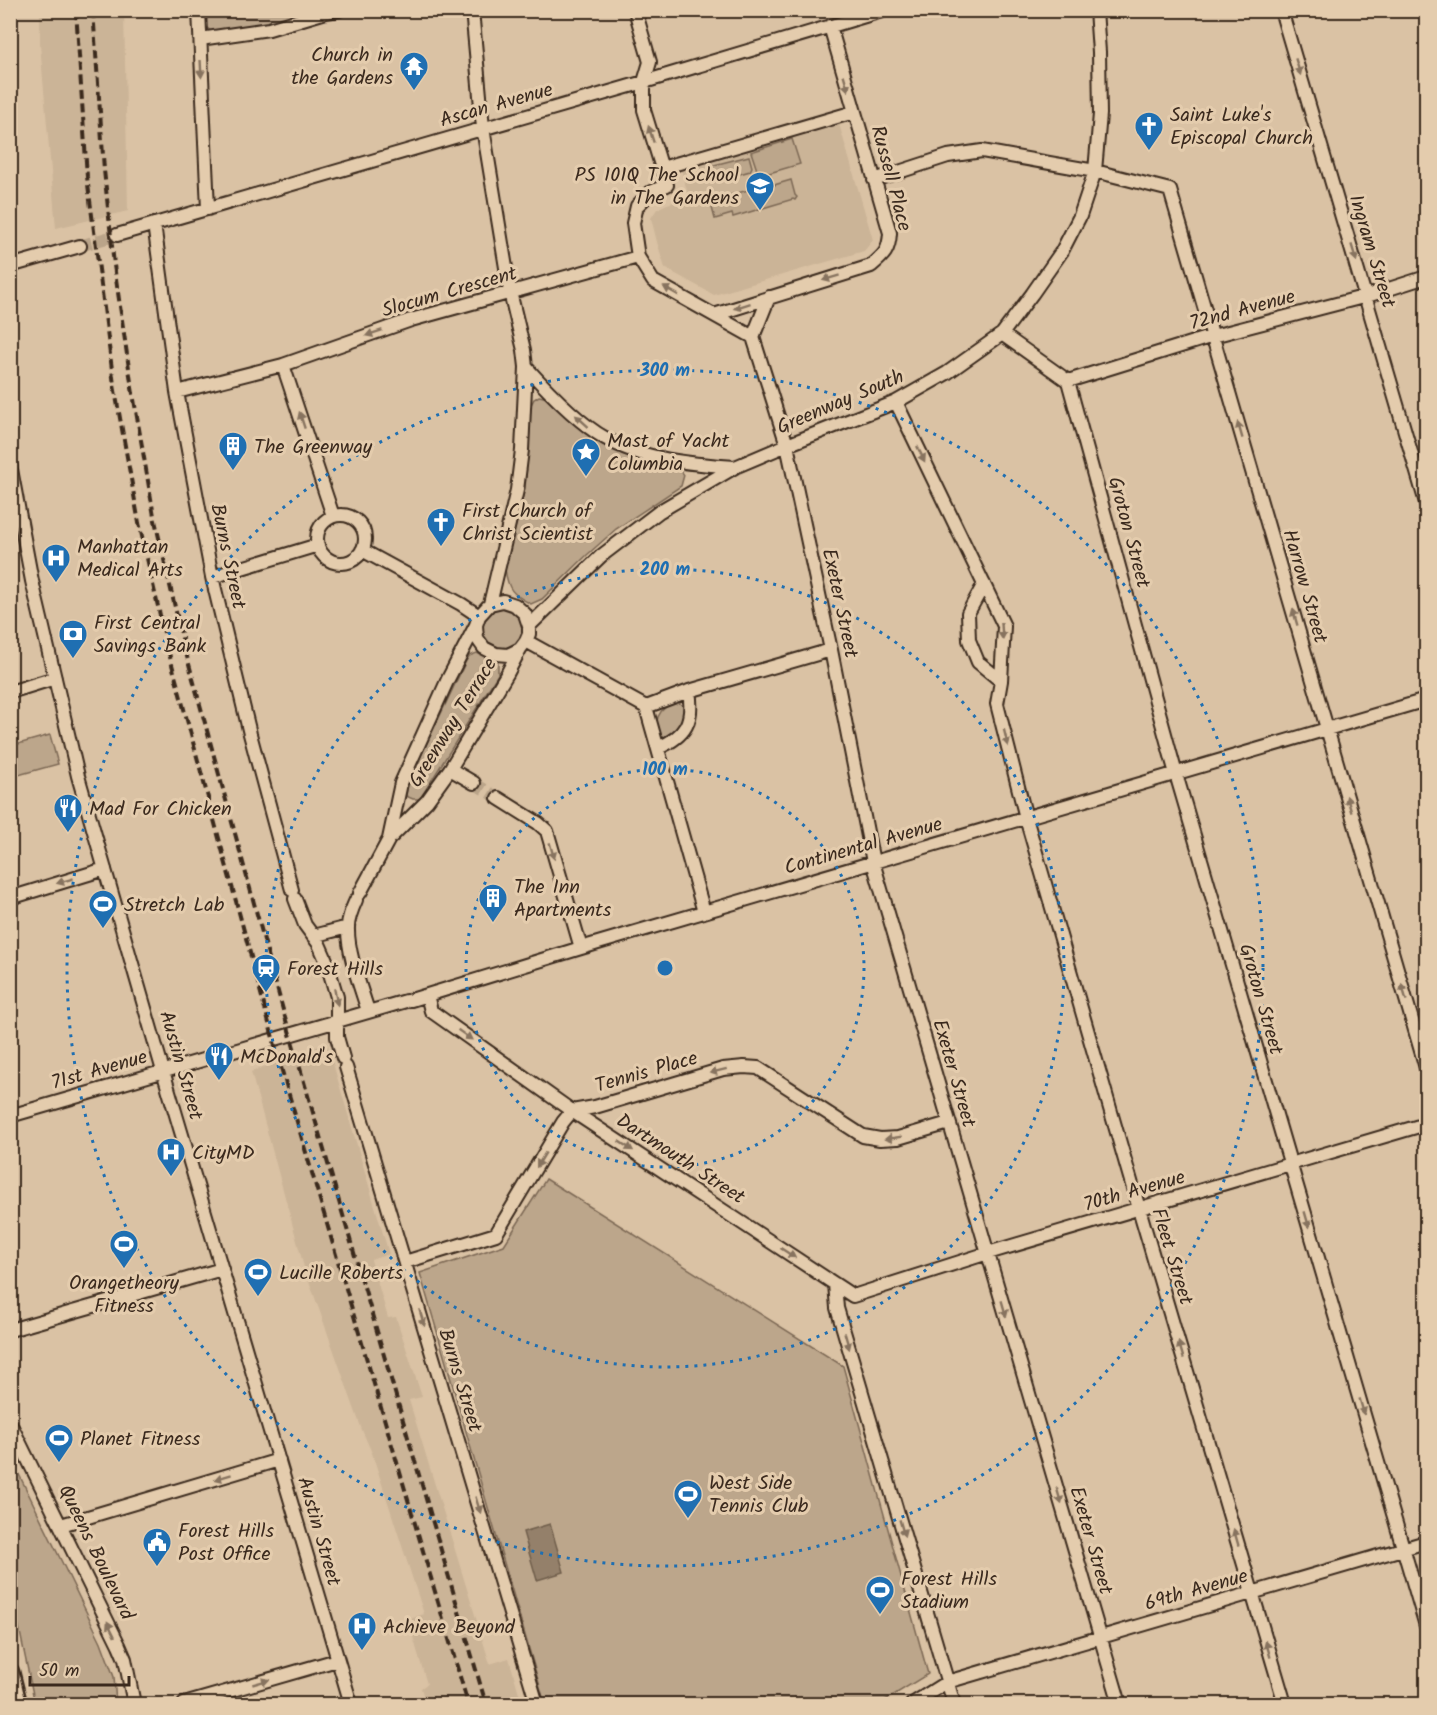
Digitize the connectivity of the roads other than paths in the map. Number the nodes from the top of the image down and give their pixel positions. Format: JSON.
{"nodes":[{"id":1,"x":199,"y":10,"type":"edge"},
{"id":2,"x":339,"y":10,"type":"edge"},
{"id":3,"x":472,"y":10,"type":"edge"},
{"id":4,"x":635,"y":10,"type":"edge"},
{"id":5,"x":885,"y":10,"type":"edge"},
{"id":6,"x":1096,"y":10,"type":"edge"},
{"id":7,"x":1281,"y":10,"type":"edge"},
{"id":8,"x":326,"y":11,"type":"edge"},
{"id":9,"x":830,"y":26,"type":"junction"},
{"id":10,"x":200,"y":39,"type":"junction"},
{"id":11,"x":644,"y":82,"type":"junction"},
{"id":12,"x":854,"y":112,"type":"junction"},
{"id":13,"x":483,"y":128,"type":"junction"},
{"id":14,"x":662,"y":168,"type":"junction"},
{"id":15,"x":1095,"y":171,"type":"junction"},
{"id":16,"x":874,"y":180,"type":"junction"},
{"id":17,"x":208,"y":209,"type":"junction"},
{"id":18,"x":154,"y":224,"type":"junction"},
{"id":19,"x":117,"y":235,"type":"tunnel mouth"},
{"id":20,"x":80,"y":246,"type":"tunnel mouth"},
{"id":21,"x":638,"y":256,"type":"junction"},
{"id":22,"x":10,"y":267,"type":"edge"},
{"id":23,"x":1426,"y":277,"type":"edge"},
{"id":24,"x":510,"y":292,"type":"junction"},
{"id":25,"x":1367,"y":296,"type":"junction"},
{"id":26,"x":769,"y":297,"type":"junction"},
{"id":27,"x":714,"y":315,"type":"junction"},
{"id":28,"x":1002,"y":334,"type":"junction"},
{"id":29,"x":1212,"y":336,"type":"junction"},
{"id":30,"x":753,"y":337,"type":"junction"},
{"id":31,"x":283,"y":365,"type":"junction"},
{"id":32,"x":526,"y":367,"type":"junction"},
{"id":33,"x":1068,"y":381,"type":"junction"},
{"id":34,"x":177,"y":392,"type":"junction"},
{"id":35,"x":896,"y":402,"type":"junction"},
{"id":36,"x":787,"y":445,"type":"junction"},
{"id":37,"x":10,"y":464,"type":"edge"},
{"id":38,"x":735,"y":467,"type":"junction"},
{"id":39,"x":12,"y":481,"type":"edge"},
{"id":40,"x":1426,"y":503,"type":"edge"},
{"id":41,"x":333,"y":516,"type":"junction"},
{"id":42,"x":318,"y":545,"type":"junction"},
{"id":43,"x":362,"y":550,"type":"junction"},
{"id":44,"x":212,"y":576,"type":"junction"},
{"id":45,"x":984,"y":584,"type":"junction"},
{"id":46,"x":490,"y":604,"type":"junction"},
{"id":47,"x":477,"y":620,"type":"junction"},
{"id":48,"x":529,"y":626,"type":"junction"},
{"id":49,"x":523,"y":645,"type":"junction"},
{"id":50,"x":831,"y":650,"type":"junction"},
{"id":51,"x":55,"y":678,"type":"junction"},
{"id":52,"x":1001,"y":681,"type":"junction"},
{"id":53,"x":10,"y":692,"type":"edge"},
{"id":54,"x":689,"y":692,"type":"junction"},
{"id":55,"x":1426,"y":700,"type":"edge"},
{"id":56,"x":646,"y":707,"type":"junction"},
{"id":57,"x":1327,"y":729,"type":"junction"},
{"id":58,"x":658,"y":748,"type":"junction"},
{"id":59,"x":450,"y":769,"type":"junction"},
{"id":60,"x":1176,"y":774,"type":"junction"},
{"id":61,"x":474,"y":783,"type":"tunnel mouth"},
{"id":62,"x":498,"y":798,"type":"tunnel mouth"},
{"id":63,"x":1026,"y":818,"type":"junction"},
{"id":64,"x":389,"y":839,"type":"junction"},
{"id":65,"x":873,"y":862,"type":"junction"},
{"id":66,"x":105,"y":869,"type":"junction"},
{"id":67,"x":10,"y":898,"type":"edge"},
{"id":68,"x":704,"y":912,"type":"junction"},
{"id":69,"x":348,"y":927,"type":"junction"},
{"id":70,"x":313,"y":936,"type":"junction"},
{"id":71,"x":581,"y":948,"type":"junction"},
{"id":72,"x":427,"y":995,"type":"junction"},
{"id":73,"x":368,"y":1011,"type":"junction"},
{"id":74,"x":337,"y":1020,"type":"junction"},
{"id":75,"x":1426,"y":1068,"type":"edge"},
{"id":76,"x":163,"y":1071,"type":"junction"},
{"id":77,"x":572,"y":1111,"type":"junction"},
{"id":78,"x":10,"y":1116,"type":"edge"},
{"id":79,"x":949,"y":1123,"type":"junction"},
{"id":80,"x":1426,"y":1124,"type":"edge"},
{"id":81,"x":1290,"y":1164,"type":"junction"},
{"id":82,"x":1139,"y":1209,"type":"junction"},
{"id":83,"x":988,"y":1252,"type":"junction"},
{"id":84,"x":405,"y":1262,"type":"junction"},
{"id":85,"x":222,"y":1269,"type":"junction"},
{"id":86,"x":836,"y":1284,"type":"junction"},
{"id":87,"x":853,"y":1296,"type":"joint"},
{"id":88,"x":10,"y":1330,"type":"edge"},
{"id":89,"x":10,"y":1423,"type":"edge"},
{"id":90,"x":279,"y":1460,"type":"junction"},
{"id":91,"x":61,"y":1525,"type":"junction"},
{"id":92,"x":1426,"y":1542,"type":"edge"},
{"id":93,"x":1404,"y":1549,"type":"junction"},
{"id":94,"x":1252,"y":1593,"type":"junction"},
{"id":95,"x":1426,"y":1626,"type":"edge"},
{"id":96,"x":1101,"y":1637,"type":"junction"},
{"id":97,"x":337,"y":1660,"type":"junction"},
{"id":98,"x":10,"y":1672,"type":"edge"},
{"id":99,"x":947,"y":1682,"type":"junction"},
{"id":100,"x":18,"y":1704,"type":"edge"},
{"id":101,"x":134,"y":1704,"type":"edge"},
{"id":102,"x":187,"y":1704,"type":"edge"},
{"id":103,"x":351,"y":1704,"type":"edge"},
{"id":104,"x":537,"y":1704,"type":"edge"},
{"id":105,"x":912,"y":1704,"type":"edge"},
{"id":106,"x":954,"y":1704,"type":"edge"},
{"id":107,"x":1120,"y":1704,"type":"edge"},
{"id":108,"x":1285,"y":1704,"type":"edge"}],
"edges":[{"from":1,"to":10,"type":"street"},
{"from":2,"to":8,"type":"street"},
{"from":3,"to":13,"type":"street"},
{"from":4,"to":11,"type":"street"},
{"from":5,"to":9,"type":"street","name":"Ascan Avenue"},
{"from":6,"to":15,"type":"street","name":"Greenway South"},
{"from":7,"to":25,"type":"street","name":"Ingram Street","one_way":true},
{"from":8,"to":10,"type":"street"},
{"from":9,"to":11,"type":"street","name":"Ascan Avenue"},
{"from":9,"to":12,"type":"street","name":"Russell Place","one_way":true},
{"from":10,"to":17,"type":"street","one_way":true},
{"from":11,"to":13,"type":"street","name":"Ascan Avenue"},
{"from":14,"to":11,"type":"street","one_way":true},
{"from":12,"to":14,"type":"street"},
{"from":12,"to":16,"type":"street","name":"Russell Place"},
{"from":13,"to":17,"type":"street","name":"Ascan Avenue"},
{"from":13,"to":24,"type":"street"},
{"from":14,"to":21,"type":"street"},
{"from":15,"to":16,"type":"street"},
{"from":15,"to":28,"type":"street","name":"Greenway South"},
{"from":15,"to":29,"type":"street","name":"Harrow Street"},
{"from":16,"to":26,"type":"street","name":"Russell Place","one_way":true},
{"from":17,"to":18,"type":"street","name":"Ascan Avenue"},
{"from":18,"to":19,"type":"street","name":"Ascan Avenue"},
{"from":18,"to":34,"type":"street","name":"Burns Street"},
{"from":20,"to":22,"type":"street"},
{"from":21,"to":24,"type":"street","name":"Slocum Crescent"},
{"from":27,"to":21,"type":"street","one_way":true},
{"from":23,"to":25,"type":"street","name":"72nd Avenue"},
{"from":24,"to":31,"type":"street","name":"Slocum Crescent","one_way":true},
{"from":24,"to":32,"type":"street"},
{"from":25,"to":29,"type":"street","name":"72nd Avenue"},
{"from":25,"to":40,"type":"street","name":"Ingram Street"},
{"from":26,"to":27,"type":"street","one_way":true},
{"from":26,"to":30,"type":"street"},
{"from":27,"to":30,"type":"street"},
{"from":28,"to":33,"type":"street"},
{"from":28,"to":35,"type":"street","name":"Greenway South"},
{"from":29,"to":33,"type":"street","name":"72nd Avenue"},
{"from":57,"to":29,"type":"street","name":"Harrow Street","one_way":true},
{"from":30,"to":36,"type":"street"},
{"from":31,"to":34,"type":"street","name":"Slocum Crescent"},
{"from":41,"to":31,"type":"street","one_way":true},
{"from":38,"to":32,"type":"street","one_way":true},
{"from":32,"to":46,"type":"street"},
{"from":33,"to":60,"type":"street","name":"Groton Street"},
{"from":34,"to":44,"type":"street","name":"Burns Street"},
{"from":35,"to":36,"type":"street","name":"Greenway South"},
{"from":35,"to":45,"type":"street","name":"Fleet Street","one_way":true},
{"from":36,"to":38,"type":"street","name":"Greenway South"},
{"from":36,"to":50,"type":"street","name":"Exeter Street"},
{"from":37,"to":39,"type":"street","name":"Austin Street"},
{"from":38,"to":48,"type":"street","name":"Greenway South"},
{"from":39,"to":51,"type":"street","name":"Austin Street"},
{"from":41,"to":42,"type":"street"},
{"from":41,"to":43,"type":"street"},
{"from":42,"to":43,"type":"street"},
{"from":42,"to":44,"type":"street"},
{"from":43,"to":47,"type":"street"},
{"from":44,"to":70,"type":"street","name":"Burns Street"},
{"from":45,"to":52,"type":"street","name":"Fleet Street","one_way":true},
{"from":45,"to":52,"type":"street"},
{"from":46,"to":47,"type":"street"},
{"from":46,"to":48,"type":"street"},
{"from":47,"to":49,"type":"street"},
{"from":47,"to":64,"type":"street","name":"Greenway Terrace"},
{"from":48,"to":49,"type":"street"},
{"from":49,"to":56,"type":"street"},
{"from":49,"to":59,"type":"street","name":"Greenway Terrace"},
{"from":50,"to":54,"type":"street"},
{"from":50,"to":65,"type":"street","name":"Exeter Street"},
{"from":51,"to":53,"type":"street"},
{"from":51,"to":66,"type":"street","name":"Austin Street"},
{"from":52,"to":63,"type":"street","name":"Fleet Street","one_way":true},
{"from":54,"to":56,"type":"street"},
{"from":54,"to":58,"type":"street"},
{"from":55,"to":57,"type":"street"},
{"from":56,"to":58,"type":"street"},
{"from":57,"to":60,"type":"street","name":"Continental Avenue"},
{"from":75,"to":57,"type":"street","name":"Harrow Street","one_way":true},
{"from":58,"to":68,"type":"street"},
{"from":59,"to":61,"type":"street"},
{"from":59,"to":64,"type":"street","name":"Greenway Terrace"},
{"from":60,"to":63,"type":"street","name":"Continental Avenue"},
{"from":60,"to":81,"type":"street","name":"Groton Street"},
{"from":62,"to":71,"type":"street","one_way":true},
{"from":63,"to":65,"type":"street","name":"Continental Avenue"},
{"from":63,"to":82,"type":"street","name":"Fleet Street"},
{"from":64,"to":69,"type":"street","name":"Greenway Terrace"},
{"from":65,"to":68,"type":"street","name":"Continental Avenue"},
{"from":65,"to":79,"type":"street","name":"Exeter Street"},
{"from":66,"to":67,"type":"street","one_way":true},
{"from":66,"to":76,"type":"street","name":"Austin Street"},
{"from":68,"to":71,"type":"street","name":"Continental Avenue"},
{"from":69,"to":70,"type":"street"},
{"from":69,"to":73,"type":"street"},
{"from":70,"to":74,"type":"street","name":"Burns Street","one_way":true},
{"from":71,"to":72,"type":"street","name":"Continental Avenue"},
{"from":72,"to":73,"type":"street","name":"Continental Avenue"},
{"from":72,"to":77,"type":"street","name":"Dartmouth Street","one_way":true},
{"from":73,"to":74,"type":"street","name":"71st Avenue"},
{"from":74,"to":76,"type":"street","name":"71st Avenue"},
{"from":74,"to":84,"type":"street","name":"Burns Street"},
{"from":76,"to":78,"type":"street","name":"71st Avenue"},
{"from":76,"to":85,"type":"street","name":"Austin Street"},
{"from":79,"to":77,"type":"street","name":"Tennis Place","one_way":true},
{"from":77,"to":84,"type":"street","one_way":true},
{"from":77,"to":86,"type":"street","name":"Dartmouth Street","one_way":true},
{"from":79,"to":83,"type":"street","name":"Exeter Street"},
{"from":80,"to":81,"type":"street","name":"70th Avenue"},
{"from":81,"to":82,"type":"street","name":"70th Avenue"},
{"from":81,"to":93,"type":"street","name":"Groton Street","one_way":true},
{"from":82,"to":83,"type":"street","name":"70th Avenue"},
{"from":94,"to":82,"type":"street","name":"Fleet Street","one_way":true},
{"from":83,"to":87,"type":"street","name":"70th Avenue"},
{"from":83,"to":96,"type":"street","name":"Exeter Street","one_way":true},
{"from":84,"to":104,"type":"street","name":"Burns Street","one_way":true},
{"from":85,"to":88,"type":"street"},
{"from":85,"to":90,"type":"street","name":"Austin Street"},
{"from":86,"to":87,"type":"street","name":"Dartmouth Street"},
{"from":86,"to":99,"type":"street","one_way":true},
{"from":89,"to":91,"type":"street","name":"Queens Boulevard"},
{"from":90,"to":91,"type":"street","one_way":true},
{"from":90,"to":97,"type":"street","name":"Austin Street"},
{"from":101,"to":91,"type":"street","name":"Queens Boulevard","one_way":true},
{"from":92,"to":93,"type":"street","name":"69th Avenue"},
{"from":93,"to":94,"type":"street","name":"69th Avenue"},
{"from":93,"to":95,"type":"street","name":"Groton Street"},
{"from":94,"to":96,"type":"street","name":"69th Avenue"},
{"from":108,"to":94,"type":"street","name":"Fleet Street","one_way":true},
{"from":96,"to":99,"type":"street","name":"69th Avenue"},
{"from":96,"to":107,"type":"street","name":"Exeter Street"},
{"from":102,"to":97,"type":"street","one_way":true},
{"from":97,"to":103,"type":"street","name":"Austin Street"},
{"from":98,"to":100,"type":"street"},
{"from":99,"to":105,"type":"street","name":"69th Avenue"},
{"from":99,"to":106,"type":"street"}]}
